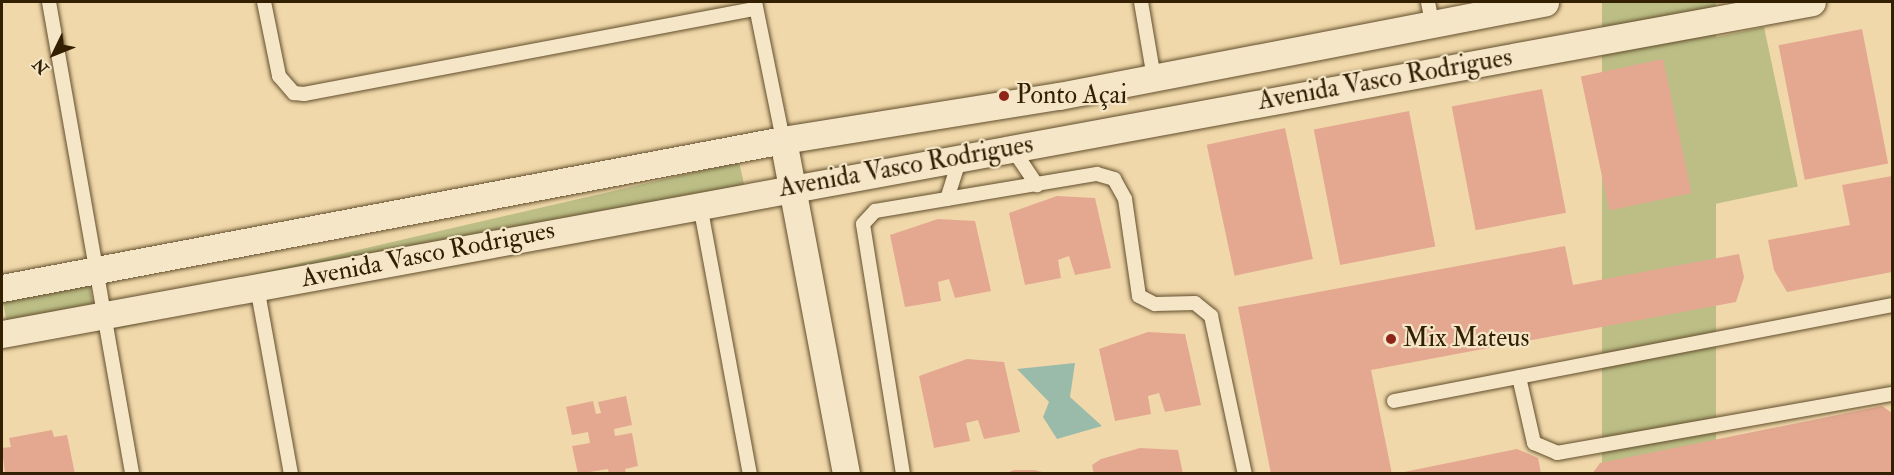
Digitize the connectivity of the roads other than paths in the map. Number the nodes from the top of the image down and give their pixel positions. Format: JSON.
{"nodes":[{"id":1,"x":49,"y":2,"type":"edge"},
{"id":2,"x":264,"y":2,"type":"edge"},
{"id":3,"x":1141,"y":2,"type":"edge"},
{"id":4,"x":1545,"y":2,"type":"edge"},
{"id":5,"x":1812,"y":2,"type":"edge"},
{"id":6,"x":756,"y":5,"type":"edge"},
{"id":7,"x":1430,"y":12,"type":"edge"},
{"id":8,"x":1154,"y":78,"type":"junction"},
{"id":9,"x":783,"y":140,"type":"junction"},
{"id":10,"x":1012,"y":148,"type":"junction"},
{"id":11,"x":960,"y":158,"type":"junction"},
{"id":12,"x":1037,"y":184,"type":"junction"},
{"id":13,"x":793,"y":188,"type":"junction"},
{"id":14,"x":947,"y":199,"type":"junction"},
{"id":15,"x":700,"y":205,"type":"junction"},
{"id":16,"x":99,"y":271,"type":"junction"},
{"id":17,"x":257,"y":287,"type":"junction"},
{"id":18,"x":2,"y":288,"type":"edge"},
{"id":19,"x":1893,"y":305,"type":"edge"},
{"id":20,"x":105,"y":316,"type":"junction"},
{"id":21,"x":2,"y":334,"type":"edge"},
{"id":22,"x":1520,"y":377,"type":"junction"},
{"id":23,"x":1893,"y":394,"type":"edge"},
{"id":24,"x":1394,"y":401,"type":"dead end"},
{"id":25,"x":132,"y":474,"type":"edge"},
{"id":26,"x":291,"y":474,"type":"edge"},
{"id":27,"x":750,"y":474,"type":"edge"},
{"id":28,"x":846,"y":474,"type":"edge"},
{"id":29,"x":903,"y":474,"type":"edge"},
{"id":30,"x":1245,"y":474,"type":"edge"}],
"edges":[{"from":1,"to":16,"type":"lane"},
{"from":2,"to":6,"type":"lane"},
{"from":3,"to":8,"type":"lane"},
{"from":4,"to":7,"type":"street","name":"Avenida Vasco Rodrigues"},
{"from":5,"to":10,"type":"street","name":"Avenida Vasco Rodrigues"},
{"from":6,"to":9,"type":"lane"},
{"from":7,"to":8,"type":"street","name":"Avenida Vasco Rodrigues"},
{"from":8,"to":9,"type":"street","name":"Avenida Vasco Rodrigues"},
{"from":9,"to":13,"type":"street"},
{"from":9,"to":16,"type":"street","name":"Avenida Vasco Rodrigues"},
{"from":10,"to":11,"type":"street","name":"Avenida Vasco Rodrigues"},
{"from":10,"to":12,"type":"lane"},
{"from":11,"to":13,"type":"street","name":"Avenida Vasco Rodrigues"},
{"from":11,"to":14,"type":"lane"},
{"from":12,"to":14,"type":"lane"},
{"from":12,"to":30,"type":"lane"},
{"from":13,"to":15,"type":"street","name":"Avenida Vasco Rodrigues"},
{"from":13,"to":28,"type":"street"},
{"from":14,"to":29,"type":"lane"},
{"from":15,"to":17,"type":"street","name":"Avenida Vasco Rodrigues"},
{"from":15,"to":27,"type":"lane"},
{"from":16,"to":18,"type":"street","name":"Avenida Vasco Rodrigues"},
{"from":16,"to":20,"type":"lane"},
{"from":17,"to":20,"type":"street","name":"Avenida Vasco Rodrigues"},
{"from":17,"to":26,"type":"lane"},
{"from":19,"to":22,"type":"lane"},
{"from":20,"to":21,"type":"street","name":"Avenida Vasco Rodrigues"},
{"from":20,"to":25,"type":"lane"},
{"from":22,"to":23,"type":"lane"},
{"from":22,"to":24,"type":"lane"}]}
